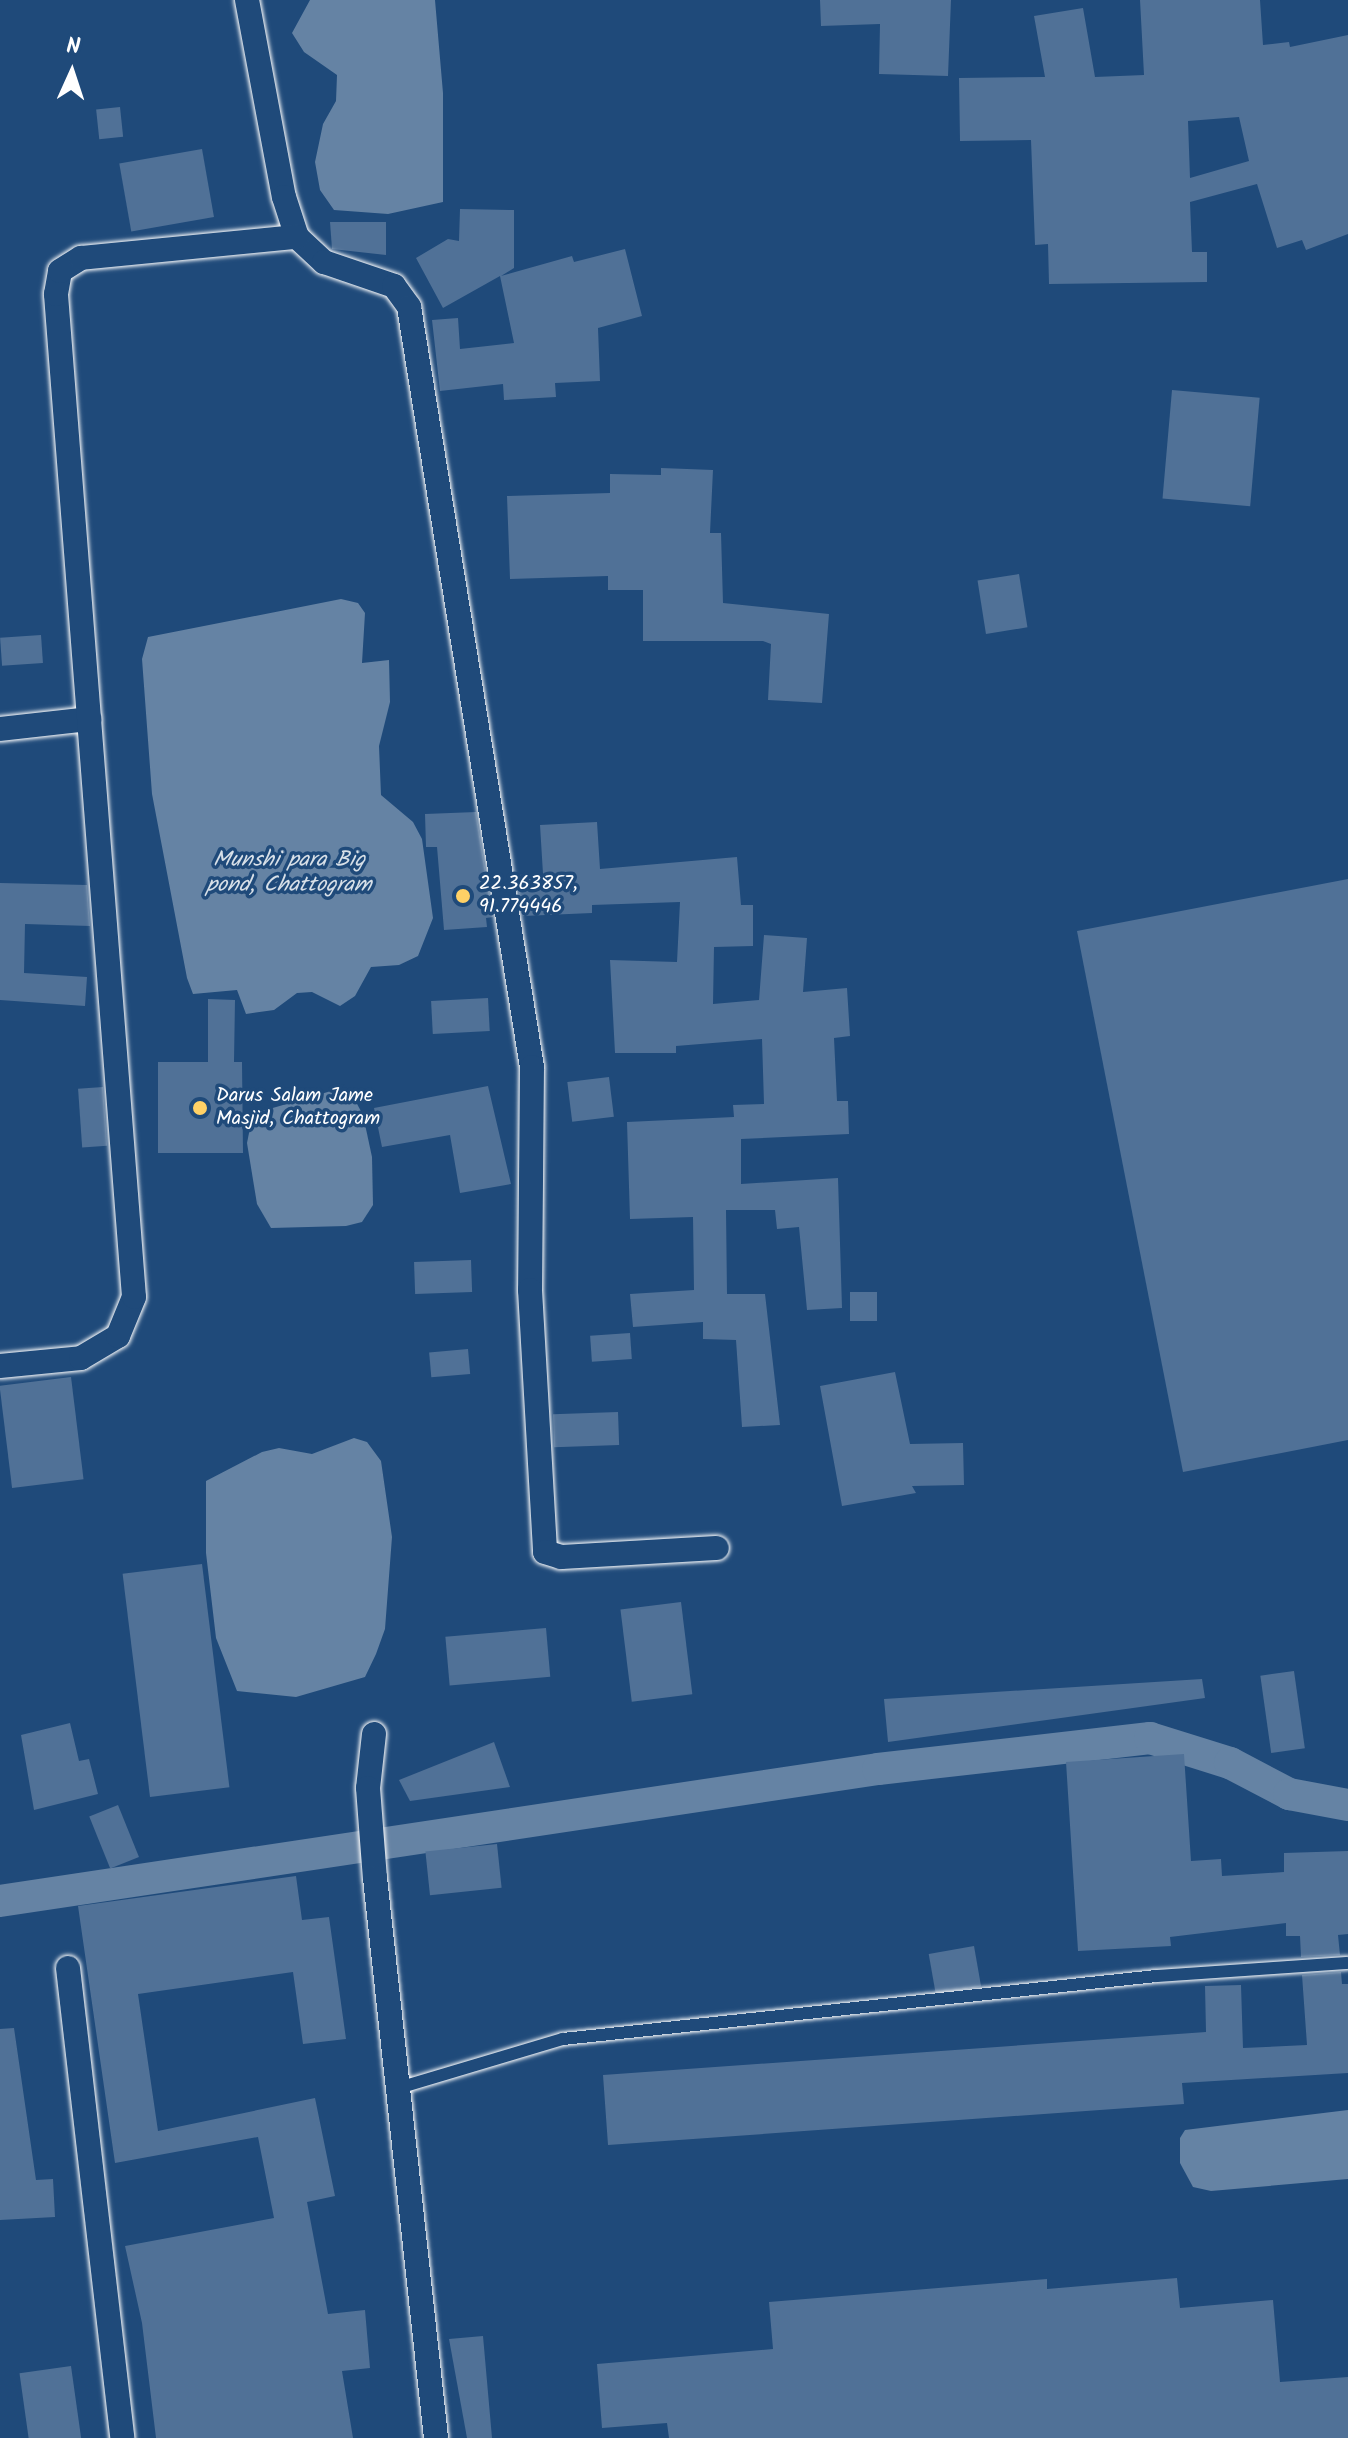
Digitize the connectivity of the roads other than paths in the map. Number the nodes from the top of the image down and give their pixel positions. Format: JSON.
{"nodes":[{"id":1,"x":247,"y":0,"type":"edge"},
{"id":2,"x":297,"y":237,"type":"junction"},
{"id":3,"x":89,"y":719,"type":"junction"},
{"id":4,"x":0,"y":729,"type":"edge"},
{"id":5,"x":0,"y":1366,"type":"edge"},
{"id":6,"x":717,"y":1548,"type":"dead end"},
{"id":7,"x":374,"y":1734,"type":"dead end"},
{"id":8,"x":1348,"y":1963,"type":"edge"},
{"id":9,"x":68,"y":1968,"type":"dead end"},
{"id":10,"x":395,"y":2089,"type":"junction"},
{"id":11,"x":122,"y":2438,"type":"edge"},
{"id":12,"x":436,"y":2438,"type":"edge"}],
"edges":[{"from":1,"to":2,"type":"street"},
{"from":2,"to":3,"type":"street"},
{"from":2,"to":6,"type":"street"},
{"from":3,"to":4,"type":"street"},
{"from":3,"to":5,"type":"street"},
{"from":7,"to":10,"type":"street"},
{"from":8,"to":10,"type":"lane"},
{"from":9,"to":11,"type":"street"},
{"from":10,"to":12,"type":"street"}]}
